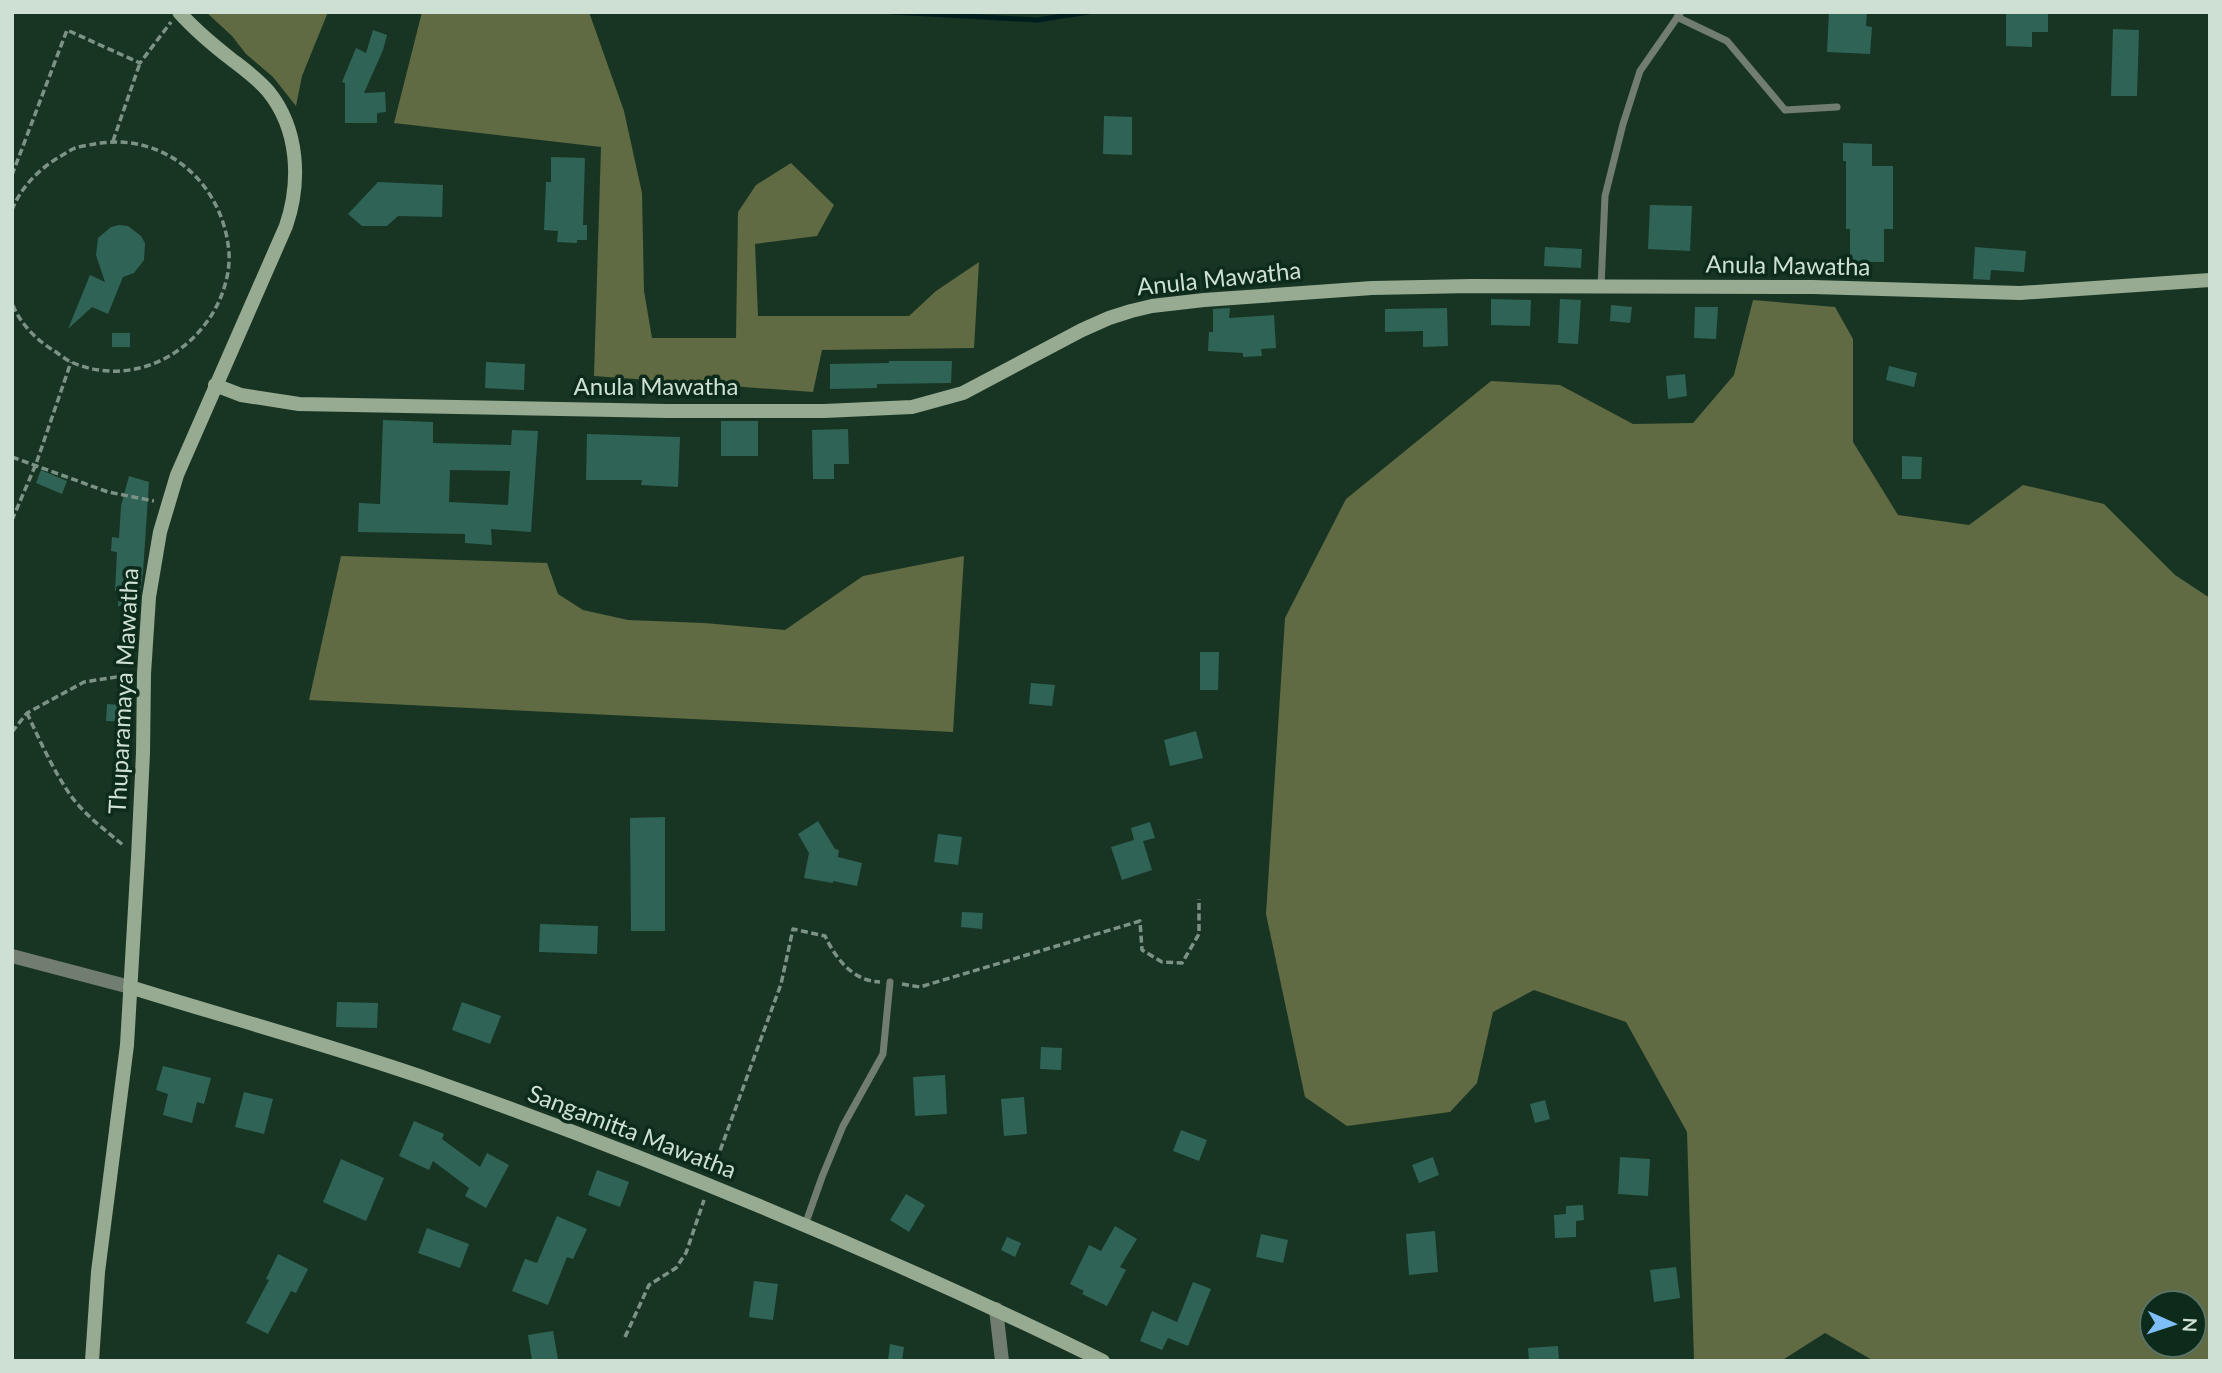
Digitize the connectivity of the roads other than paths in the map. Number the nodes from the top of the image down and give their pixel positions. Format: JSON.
{"nodes":[{"id":1,"x":178,"y":12,"type":"edge"},
{"id":2,"x":1679,"y":15,"type":"edge"},
{"id":3,"x":1837,"y":107,"type":"dead end"},
{"id":4,"x":2210,"y":280,"type":"edge"},
{"id":5,"x":1601,"y":288,"type":"junction"},
{"id":6,"x":215,"y":385,"type":"junction"},
{"id":7,"x":12,"y":956,"type":"edge"},
{"id":8,"x":890,"y":982,"type":"road end"},
{"id":9,"x":130,"y":987,"type":"junction"},
{"id":10,"x":804,"y":1225,"type":"junction"},
{"id":11,"x":996,"y":1309,"type":"junction"},
{"id":12,"x":92,"y":1361,"type":"edge"},
{"id":13,"x":1003,"y":1361,"type":"edge"},
{"id":14,"x":1103,"y":1361,"type":"edge"}],
"edges":[{"from":1,"to":6,"type":"main road","name":"Thuparamaya Mawatha"},
{"from":2,"to":3,"type":"lane"},
{"from":2,"to":5,"type":"lane"},
{"from":4,"to":5,"type":"main road","name":"Anula Mawatha"},
{"from":5,"to":6,"type":"main road","name":"Anula Mawatha"},
{"from":6,"to":9,"type":"main road","name":"Thuparamaya Mawatha"},
{"from":7,"to":9,"type":"street"},
{"from":8,"to":10,"type":"lane"},
{"from":9,"to":10,"type":"main road","name":"Sangamitta Mawatha"},
{"from":9,"to":12,"type":"main road","name":"Thuparamaya Mawatha"},
{"from":10,"to":11,"type":"main road","name":"Sangamitta Mawatha"},
{"from":11,"to":13,"type":"street"},
{"from":11,"to":14,"type":"main road","name":"Sangamitta Mawatha"}]}
